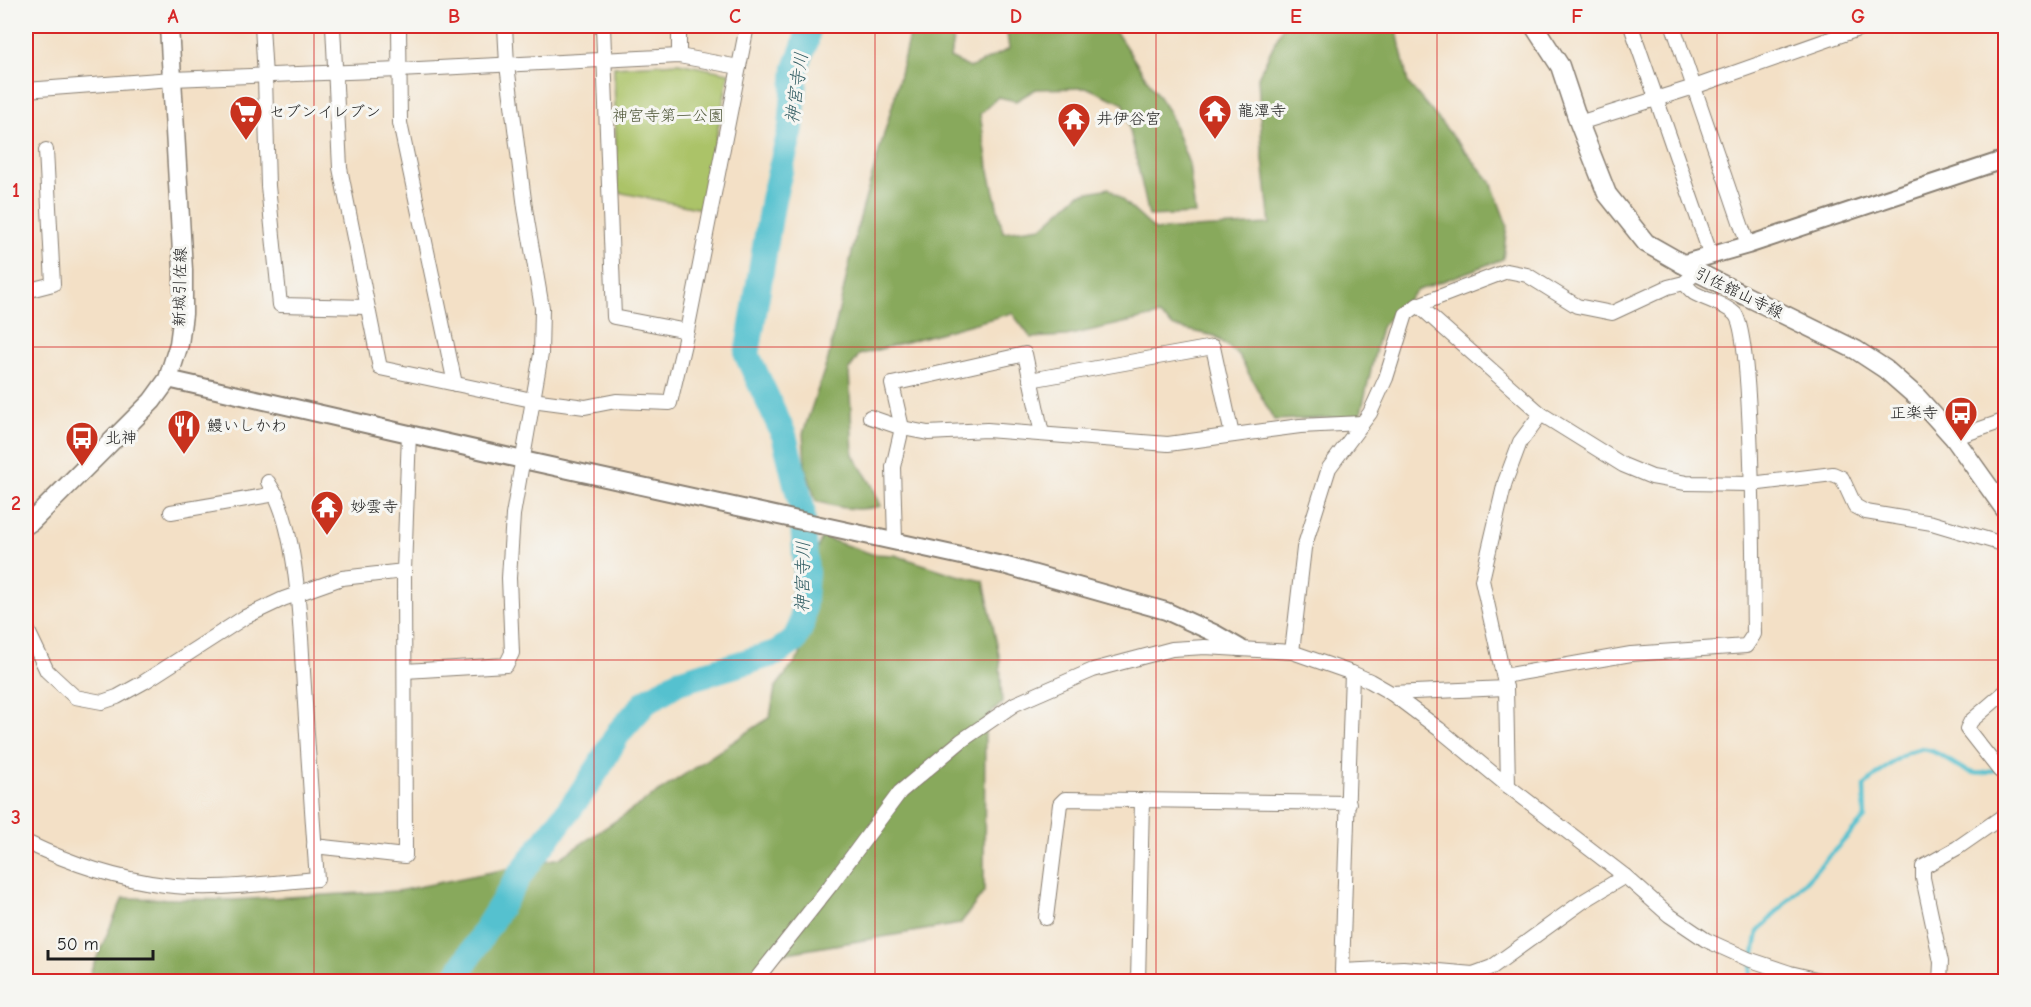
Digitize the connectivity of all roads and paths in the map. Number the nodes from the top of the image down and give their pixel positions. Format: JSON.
{"nodes":[{"id":1,"x":169,"y":26,"type":"edge"},
{"id":2,"x":262,"y":26,"type":"edge"},
{"id":3,"x":333,"y":26,"type":"edge"},
{"id":4,"x":399,"y":26,"type":"edge"},
{"id":5,"x":505,"y":26,"type":"edge"},
{"id":6,"x":603,"y":26,"type":"edge"},
{"id":7,"x":679,"y":26,"type":"edge"},
{"id":8,"x":747,"y":26,"type":"edge"},
{"id":9,"x":1534,"y":26,"type":"edge"},
{"id":10,"x":1631,"y":26,"type":"edge"},
{"id":11,"x":1673,"y":26,"type":"edge"},
{"id":12,"x":1867,"y":26,"type":"edge"},
{"id":13,"x":679,"y":56,"type":"junction"},
{"id":14,"x":605,"y":59,"type":"junction"},
{"id":15,"x":507,"y":64,"type":"junction"},
{"id":16,"x":739,"y":68,"type":"junction"},
{"id":17,"x":399,"y":70,"type":"junction"},
{"id":18,"x":336,"y":73,"type":"junction"},
{"id":19,"x":266,"y":77,"type":"junction"},
{"id":20,"x":172,"y":79,"type":"junction"},
{"id":21,"x":1694,"y":87,"type":"junction"},
{"id":22,"x":26,"y":90,"type":"edge"},
{"id":23,"x":1655,"y":99,"type":"junction"},
{"id":24,"x":1579,"y":123,"type":"junction"},
{"id":25,"x":46,"y":150,"type":"dead end"},
{"id":26,"x":2006,"y":159,"type":"edge"},
{"id":27,"x":1748,"y":245,"type":"junction"},
{"id":28,"x":1711,"y":256,"type":"junction"},
{"id":29,"x":1687,"y":273,"type":"junction"},
{"id":30,"x":26,"y":291,"type":"edge"},
{"id":31,"x":1418,"y":305,"type":"junction"},
{"id":32,"x":367,"y":308,"type":"junction"},
{"id":33,"x":687,"y":331,"type":"junction"},
{"id":34,"x":168,"y":379,"type":"junction"},
{"id":35,"x":1030,"y":380,"type":"junction"},
{"id":36,"x":456,"y":384,"type":"junction"},
{"id":37,"x":532,"y":400,"type":"junction"},
{"id":38,"x":1541,"y":414,"type":"junction"},
{"id":39,"x":870,"y":417,"type":"dead end"},
{"id":40,"x":2006,"y":420,"type":"edge"},
{"id":41,"x":1362,"y":423,"type":"junction"},
{"id":42,"x":902,"y":428,"type":"junction"},
{"id":43,"x":409,"y":434,"type":"junction"},
{"id":44,"x":1042,"y":434,"type":"junction"},
{"id":45,"x":1232,"y":435,"type":"junction"},
{"id":46,"x":1954,"y":438,"type":"junction"},
{"id":47,"x":524,"y":460,"type":"junction"},
{"id":48,"x":1751,"y":484,"type":"junction"},
{"id":49,"x":2006,"y":511,"type":"edge"},
{"id":50,"x":171,"y":512,"type":"dead end"},
{"id":51,"x":26,"y":525,"type":"edge"},
{"id":52,"x":895,"y":541,"type":"junction"},
{"id":53,"x":2006,"y":545,"type":"edge"},
{"id":54,"x":404,"y":571,"type":"junction"},
{"id":55,"x":297,"y":594,"type":"junction"},
{"id":56,"x":26,"y":627,"type":"edge"},
{"id":57,"x":1240,"y":648,"type":"junction"},
{"id":58,"x":1292,"y":652,"type":"junction"},
{"id":59,"x":405,"y":671,"type":"junction"},
{"id":60,"x":1352,"y":673,"type":"junction"},
{"id":61,"x":1505,"y":682,"type":"junction"},
{"id":62,"x":2006,"y":691,"type":"edge"},
{"id":63,"x":1391,"y":693,"type":"junction"},
{"id":64,"x":2006,"y":769,"type":"edge"},
{"id":65,"x":1508,"y":786,"type":"junction"},
{"id":66,"x":1142,"y":800,"type":"junction"},
{"id":67,"x":1349,"y":803,"type":"junction"},
{"id":68,"x":2006,"y":814,"type":"edge"},
{"id":69,"x":26,"y":842,"type":"edge"},
{"id":70,"x":314,"y":846,"type":"junction"},
{"id":71,"x":1625,"y":876,"type":"junction"},
{"id":72,"x":1046,"y":918,"type":"dead end"},
{"id":73,"x":1426,"y":976,"type":"edge"},
{"id":74,"x":754,"y":981,"type":"edge"},
{"id":75,"x":1138,"y":981,"type":"edge"},
{"id":76,"x":1829,"y":981,"type":"edge"},
{"id":77,"x":1940,"y":981,"type":"edge"}],
"edges":[{"from":1,"to":20,"type":"main road","name":"新城引佐線"},
{"from":2,"to":19,"type":"street"},
{"from":3,"to":18,"type":"street"},
{"from":4,"to":17,"type":"street"},
{"from":5,"to":15,"type":"street"},
{"from":6,"to":14,"type":"street"},
{"from":7,"to":13,"type":"street"},
{"from":8,"to":16,"type":"street"},
{"from":9,"to":24,"type":"main road","name":"引佐舘山寺線"},
{"from":10,"to":23,"type":"street"},
{"from":11,"to":21,"type":"street"},
{"from":12,"to":21,"type":"street"},
{"from":13,"to":14,"type":"street"},
{"from":13,"to":16,"type":"street"},
{"from":14,"to":15,"type":"street"},
{"from":14,"to":33,"type":"street"},
{"from":15,"to":17,"type":"street"},
{"from":15,"to":37,"type":"street"},
{"from":16,"to":33,"type":"street"},
{"from":17,"to":18,"type":"street"},
{"from":17,"to":36,"type":"street"},
{"from":18,"to":19,"type":"street"},
{"from":18,"to":32,"type":"street"},
{"from":19,"to":20,"type":"street"},
{"from":19,"to":32,"type":"street"},
{"from":20,"to":22,"type":"street"},
{"from":20,"to":34,"type":"main road","name":"新城引佐線"},
{"from":21,"to":23,"type":"street"},
{"from":21,"to":27,"type":"street"},
{"from":23,"to":24,"type":"street"},
{"from":23,"to":28,"type":"street"},
{"from":24,"to":29,"type":"main road","name":"引佐舘山寺線"},
{"from":25,"to":30,"type":"street"},
{"from":26,"to":27,"type":"street"},
{"from":27,"to":28,"type":"street"},
{"from":28,"to":29,"type":"street"},
{"from":29,"to":31,"type":"street"},
{"from":29,"to":46,"type":"main road","name":"引佐舘山寺線"},
{"from":29,"to":48,"type":"street"},
{"from":31,"to":38,"type":"street"},
{"from":31,"to":41,"type":"street"},
{"from":32,"to":36,"type":"street"},
{"from":33,"to":37,"type":"street"},
{"from":34,"to":43,"type":"street"},
{"from":34,"to":51,"type":"main road","name":"新城引佐線"},
{"from":35,"to":42,"type":"street"},
{"from":35,"to":44,"type":"street"},
{"from":35,"to":45,"type":"street"},
{"from":36,"to":37,"type":"street"},
{"from":37,"to":47,"type":"street"},
{"from":38,"to":48,"type":"street"},
{"from":38,"to":61,"type":"street"},
{"from":39,"to":42,"type":"street"},
{"from":40,"to":46,"type":"street"},
{"from":41,"to":45,"type":"street"},
{"from":41,"to":58,"type":"street"},
{"from":42,"to":44,"type":"street"},
{"from":42,"to":52,"type":"street"},
{"from":43,"to":47,"type":"street"},
{"from":43,"to":54,"type":"street"},
{"from":44,"to":45,"type":"street"},
{"from":46,"to":49,"type":"main road","name":"引佐舘山寺線"},
{"from":47,"to":52,"type":"street"},
{"from":47,"to":59,"type":"street"},
{"from":48,"to":53,"type":"street"},
{"from":48,"to":61,"type":"street"},
{"from":50,"to":55,"type":"street"},
{"from":52,"to":57,"type":"street"},
{"from":54,"to":55,"type":"street"},
{"from":54,"to":59,"type":"street"},
{"from":55,"to":56,"type":"street"},
{"from":55,"to":70,"type":"street"},
{"from":57,"to":58,"type":"street"},
{"from":57,"to":74,"type":"street"},
{"from":58,"to":60,"type":"street"},
{"from":59,"to":70,"type":"street"},
{"from":60,"to":63,"type":"street"},
{"from":60,"to":67,"type":"street"},
{"from":61,"to":63,"type":"street"},
{"from":61,"to":65,"type":"street"},
{"from":62,"to":64,"type":"street"},
{"from":63,"to":65,"type":"street"},
{"from":65,"to":71,"type":"street"},
{"from":66,"to":67,"type":"street"},
{"from":66,"to":72,"type":"street"},
{"from":66,"to":75,"type":"street"},
{"from":67,"to":73,"type":"street"},
{"from":68,"to":77,"type":"street"},
{"from":69,"to":70,"type":"street"},
{"from":71,"to":73,"type":"street"},
{"from":71,"to":76,"type":"street"}]}
